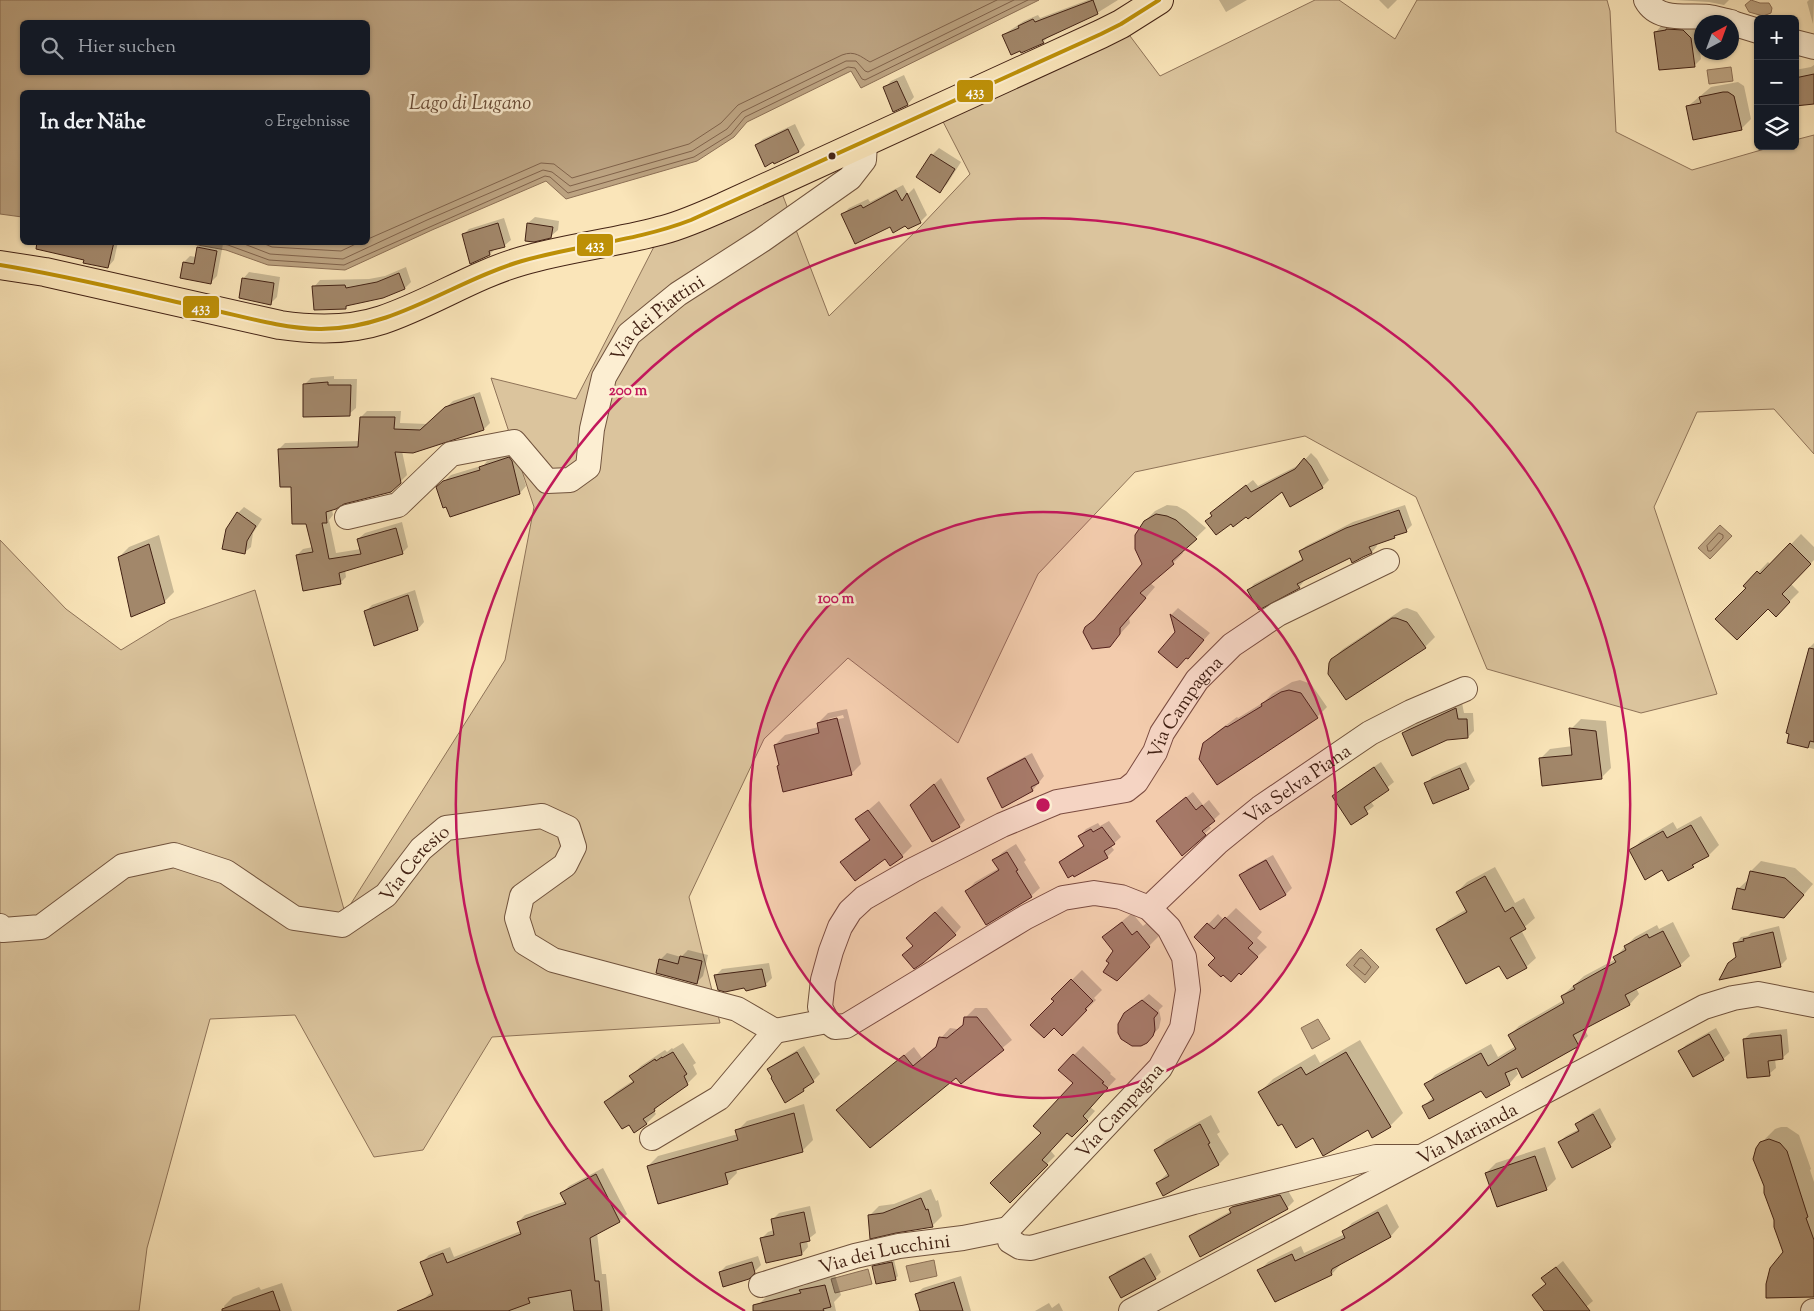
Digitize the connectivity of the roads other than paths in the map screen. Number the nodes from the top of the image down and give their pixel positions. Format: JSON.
{"nodes":[{"id":1,"x":1158,"y":0,"type":"edge"},
{"id":2,"x":1646,"y":0,"type":"edge"},
{"id":3,"x":1694,"y":16,"type":"edge"},
{"id":4,"x":1739,"y":25,"type":"edge"},
{"id":5,"x":1754,"y":30,"type":"edge"},
{"id":6,"x":1799,"y":43,"type":"edge"},
{"id":7,"x":1814,"y":47,"type":"edge"},
{"id":8,"x":865,"y":143,"type":"junction"},
{"id":9,"x":0,"y":265,"type":"edge"},
{"id":10,"x":347,"y":516,"type":"dead end"},
{"id":11,"x":1387,"y":561,"type":"dead end"},
{"id":12,"x":1465,"y":689,"type":"dead end"},
{"id":13,"x":1149,"y":908,"type":"junction"},
{"id":14,"x":0,"y":926,"type":"edge"},
{"id":15,"x":1814,"y":1005,"type":"edge"},
{"id":16,"x":827,"y":1021,"type":"junction"},
{"id":17,"x":775,"y":1031,"type":"junction"},
{"id":18,"x":652,"y":1138,"type":"dead end"},
{"id":19,"x":1421,"y":1157,"type":"junction"},
{"id":20,"x":1008,"y":1230,"type":"junction"},
{"id":21,"x":761,"y":1285,"type":"dead end"},
{"id":22,"x":1131,"y":1311,"type":"edge"}],
"edges":[{"from":1,"to":8,"type":"main road"},
{"from":2,"to":3,"type":"street"},
{"from":4,"to":5,"type":"street"},
{"from":6,"to":7,"type":"street"},
{"from":8,"to":9,"type":"main road"},
{"from":8,"to":10,"type":"street","name":"Via dei Piattini"},
{"from":11,"to":16,"type":"street","name":"Via Campagna"},
{"from":12,"to":13,"type":"street","name":"Via Selva Piana"},
{"from":13,"to":16,"type":"street","name":"Via Campagna"},
{"from":13,"to":20,"type":"street","name":"Via Campagna"},
{"from":14,"to":17,"type":"street","name":"Via Ceresio"},
{"from":15,"to":19,"type":"street","name":"Via Marianda"},
{"from":16,"to":17,"type":"street","name":"Via Campagna"},
{"from":17,"to":18,"type":"street"},
{"from":19,"to":20,"type":"street"},
{"from":19,"to":22,"type":"street","name":"Via Marianda"},
{"from":20,"to":21,"type":"street","name":"Via dei Lucchini"}]}
